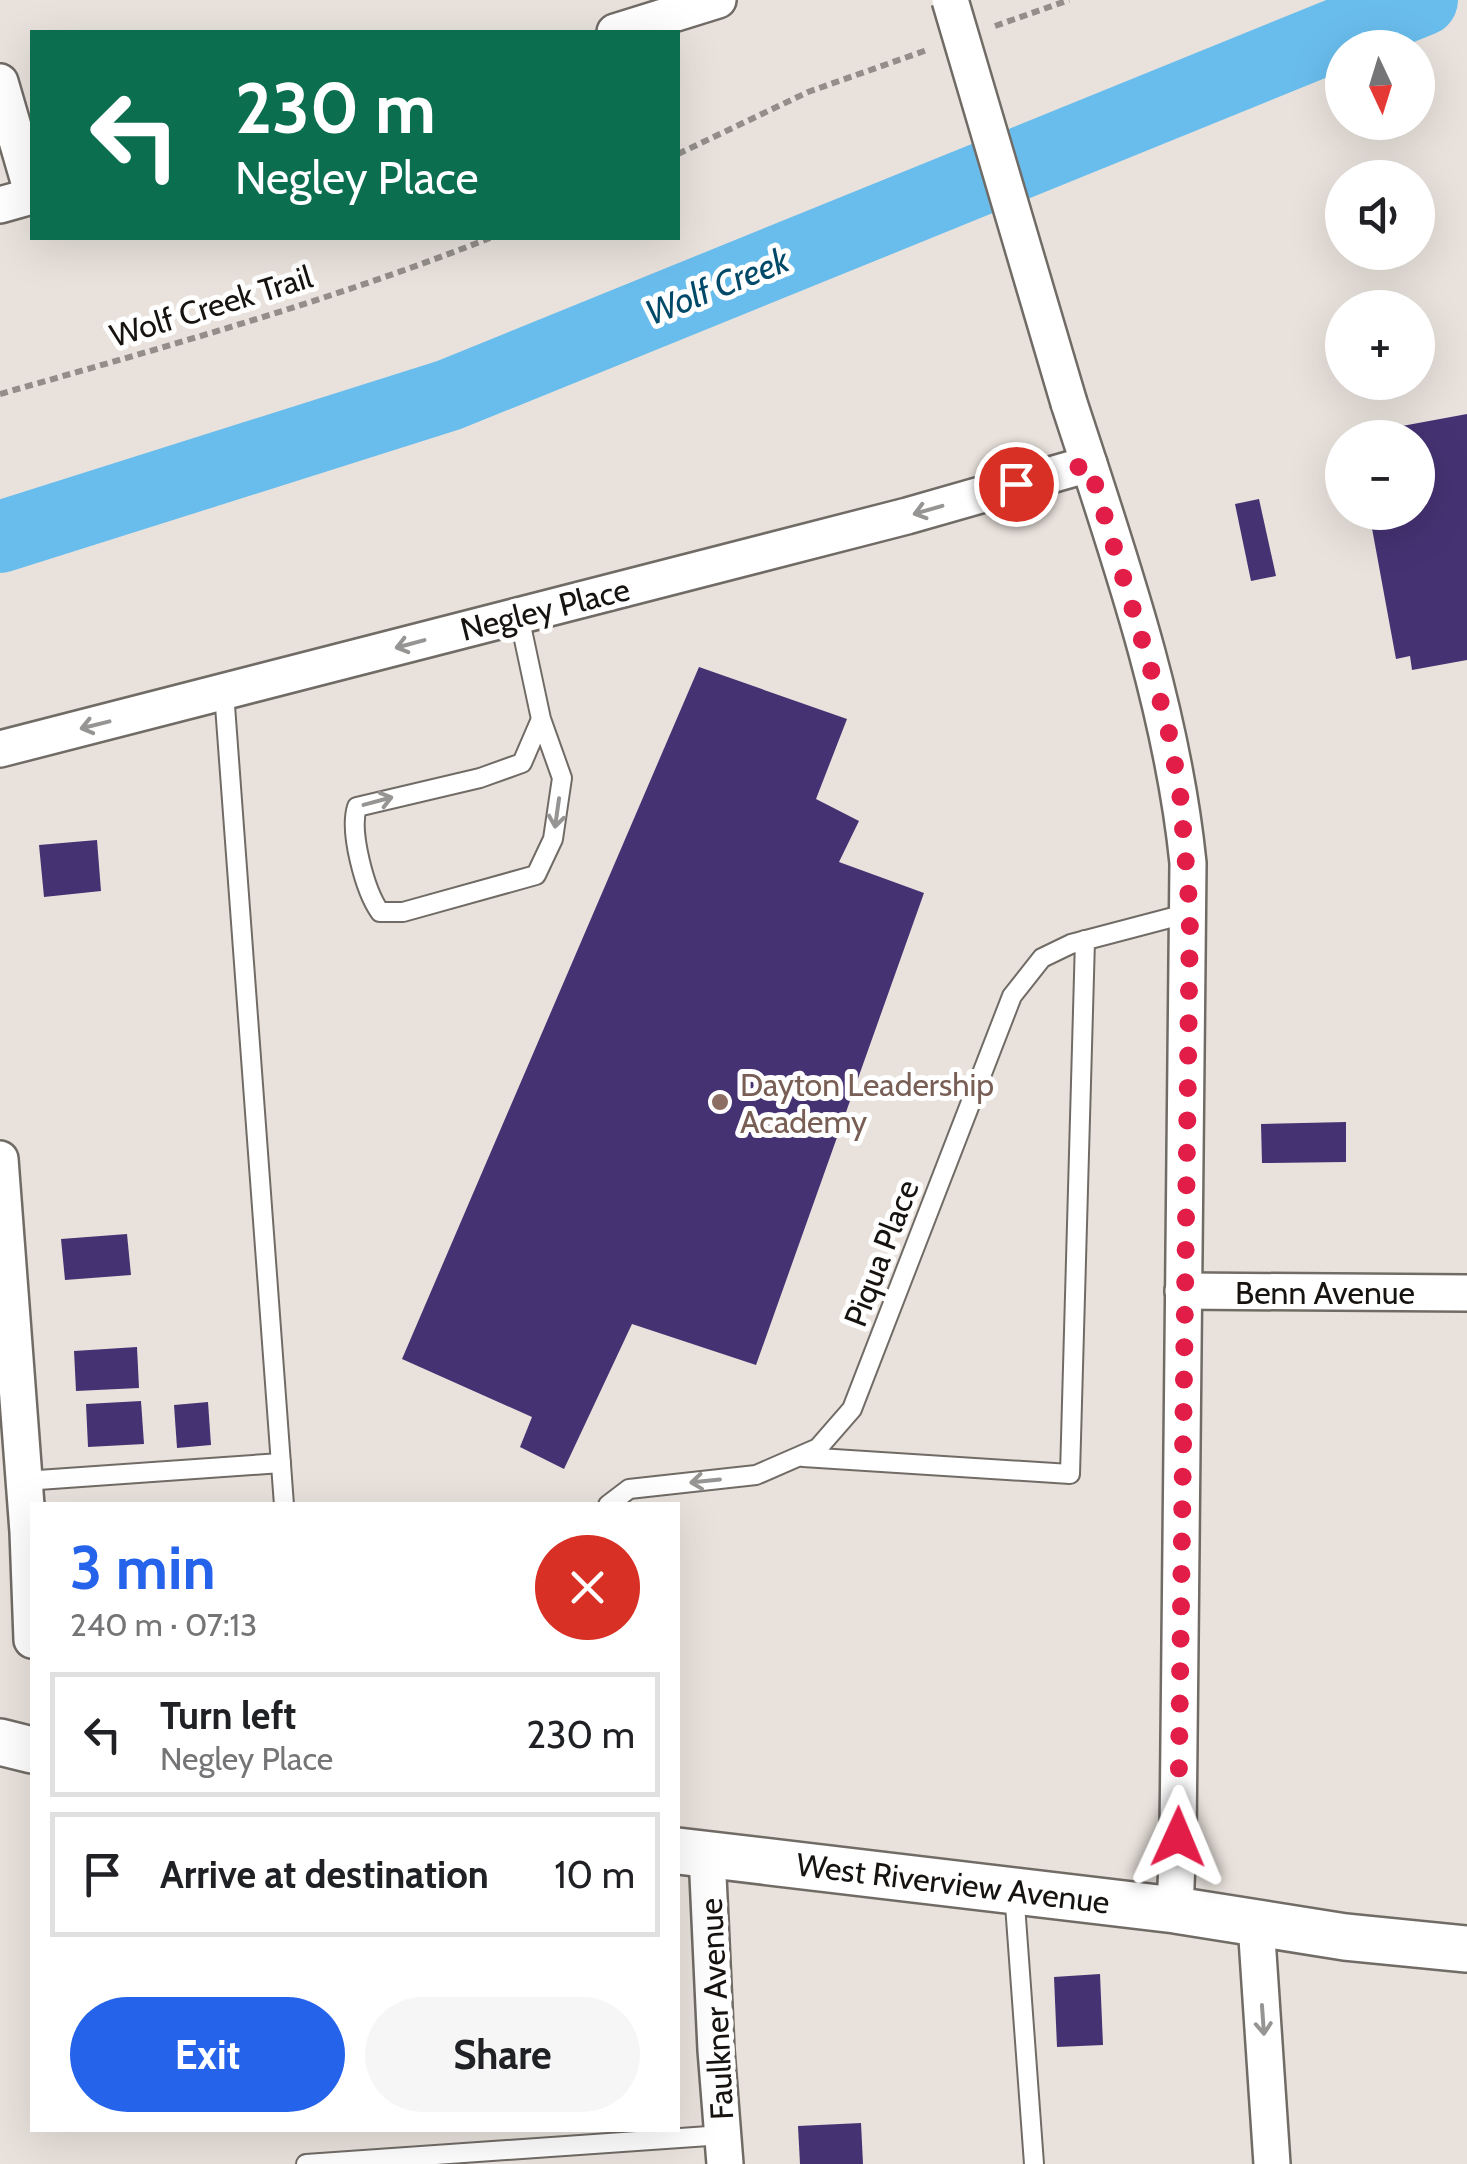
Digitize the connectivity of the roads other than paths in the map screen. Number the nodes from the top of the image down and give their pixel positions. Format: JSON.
{"nodes":[{"id":1,"x":718,"y":0,"type":"edge"},
{"id":2,"x":950,"y":0,"type":"edge"},
{"id":3,"x":622,"y":30,"type":"edge"},
{"id":4,"x":0,"y":82,"type":"edge"},
{"id":5,"x":30,"y":187,"type":"edge"},
{"id":6,"x":30,"y":195,"type":"edge"},
{"id":7,"x":0,"y":205,"type":"edge"},
{"id":8,"x":1089,"y":464,"type":"junction"},
{"id":9,"x":519,"y":616,"type":"junction"},
{"id":10,"x":224,"y":692,"type":"junction"},
{"id":11,"x":541,"y":719,"type":"junction"},
{"id":12,"x":0,"y":750,"type":"edge"},
{"id":13,"x":1190,"y":913,"type":"junction"},
{"id":14,"x":1085,"y":940,"type":"junction"},
{"id":15,"x":1,"y":1182,"type":"edge"},
{"id":16,"x":1183,"y":1291,"type":"junction"},
{"id":17,"x":1467,"y":1294,"type":"edge"},
{"id":18,"x":11,"y":1441,"type":"edge"},
{"id":19,"x":798,"y":1456,"type":"junction"},
{"id":20,"x":281,"y":1463,"type":"junction"},
{"id":21,"x":24,"y":1481,"type":"junction"},
{"id":22,"x":284,"y":1502,"type":"edge"},
{"id":23,"x":612,"y":1502,"type":"edge"},
{"id":24,"x":30,"y":1600,"type":"edge"},
{"id":25,"x":0,"y":1742,"type":"edge"},
{"id":26,"x":30,"y":1750,"type":"edge"},
{"id":27,"x":692,"y":1852,"type":"edge"},
{"id":28,"x":1014,"y":1891,"type":"junction"},
{"id":29,"x":1174,"y":1910,"type":"junction"},
{"id":30,"x":1256,"y":1923,"type":"junction"},
{"id":31,"x":1467,"y":1949,"type":"edge"},
{"id":32,"x":724,"y":2149,"type":"edge"},
{"id":33,"x":327,"y":2163,"type":"edge"},
{"id":34,"x":306,"y":2164,"type":"edge"},
{"id":35,"x":1034,"y":2164,"type":"edge"},
{"id":36,"x":1272,"y":2164,"type":"edge"}],
"edges":[{"from":1,"to":3,"type":"street"},
{"from":2,"to":8,"type":"street","bridge":true},
{"from":4,"to":5,"type":"street"},
{"from":6,"to":7,"type":"street"},
{"from":8,"to":9,"type":"street","name":"Negley Place","one_way":true},
{"from":8,"to":13,"type":"street"},
{"from":9,"to":10,"type":"street","name":"Negley Place","one_way":true},
{"from":9,"to":11,"type":"lane"},
{"from":10,"to":12,"type":"street","name":"Negley Place","one_way":true},
{"from":10,"to":20,"type":"lane"},
{"from":11,"to":11,"type":"lane","one_way":true},
{"from":13,"to":14,"type":"lane","name":"Piqua Place"},
{"from":13,"to":16,"type":"street"},
{"from":14,"to":19,"type":"lane","name":"Piqua Place"},
{"from":14,"to":19,"type":"lane"},
{"from":15,"to":18,"type":"street"},
{"from":16,"to":17,"type":"street","name":"Benn Avenue"},
{"from":16,"to":29,"type":"street"},
{"from":18,"to":21,"type":"street"},
{"from":19,"to":23,"type":"lane","name":"Piqua Place","one_way":true},
{"from":20,"to":21,"type":"lane"},
{"from":20,"to":22,"type":"lane"},
{"from":21,"to":24,"type":"street"},
{"from":25,"to":26,"type":"street"},
{"from":27,"to":28,"type":"street","name":"West Riverview Avenue"},
{"from":27,"to":32,"type":"street","name":"Faulkner Avenue"},
{"from":28,"to":29,"type":"street","name":"West Riverview Avenue"},
{"from":28,"to":35,"type":"lane"},
{"from":29,"to":30,"type":"street","name":"West Riverview Avenue"},
{"from":30,"to":31,"type":"street","name":"West Riverview Avenue"},
{"from":30,"to":36,"type":"street","one_way":true},
{"from":32,"to":33,"type":"lane"},
{"from":33,"to":34,"type":"lane"}]}
